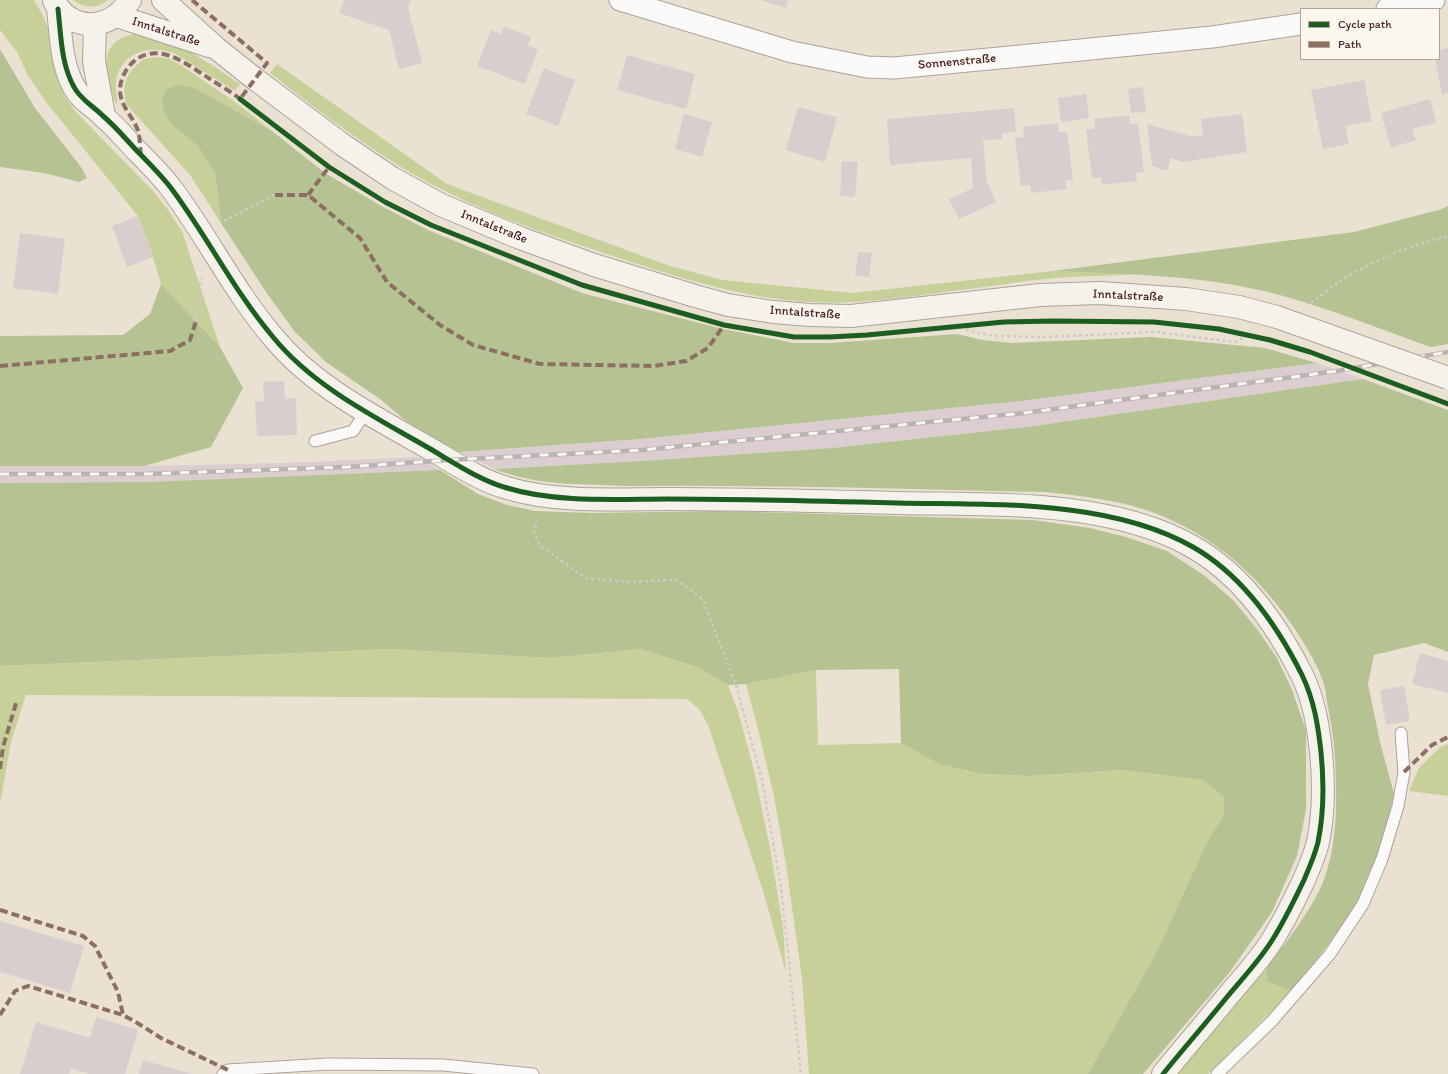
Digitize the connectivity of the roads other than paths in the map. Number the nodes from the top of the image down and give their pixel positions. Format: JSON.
{"nodes":[{"id":1,"x":163,"y":0,"type":"edge"},
{"id":2,"x":620,"y":0,"type":"edge"},
{"id":3,"x":1434,"y":0,"type":"edge"},
{"id":4,"x":56,"y":4,"type":"edge"},
{"id":5,"x":123,"y":8,"type":"edge"},
{"id":6,"x":1392,"y":8,"type":"edge"},
{"id":7,"x":95,"y":24,"type":"junction"},
{"id":8,"x":1300,"y":24,"type":"edge"},
{"id":9,"x":216,"y":48,"type":"junction"},
{"id":10,"x":104,"y":116,"type":"junction"},
{"id":11,"x":1448,"y":378,"type":"edge"},
{"id":12,"x":366,"y":412,"type":"junction"},
{"id":13,"x":315,"y":441,"type":"dead end"},
{"id":14,"x":1401,"y":733,"type":"dead end"},
{"id":15,"x":223,"y":1074,"type":"edge"},
{"id":16,"x":533,"y":1074,"type":"edge"},
{"id":17,"x":1163,"y":1074,"type":"edge"},
{"id":18,"x":1217,"y":1074,"type":"edge"}],
"edges":[{"from":1,"to":9,"type":"street","name":"Inntalstraße"},
{"from":2,"to":8,"type":"street","name":"Sonnenstraße"},
{"from":3,"to":6,"type":"street"},
{"from":4,"to":7,"type":"street","name":"Inntalstraße"},
{"from":4,"to":10,"type":"street"},
{"from":5,"to":7,"type":"street","name":"Inntalstraße"},
{"from":5,"to":9,"type":"street","name":"Inntalstraße"},
{"from":7,"to":10,"type":"street"},
{"from":9,"to":11,"type":"street","name":"Inntalstraße","bridge":true},
{"from":10,"to":12,"type":"street"},
{"from":12,"to":13,"type":"lane"},
{"from":12,"to":17,"type":"street"},
{"from":14,"to":18,"type":"lane"},
{"from":15,"to":16,"type":"lane"}]}
